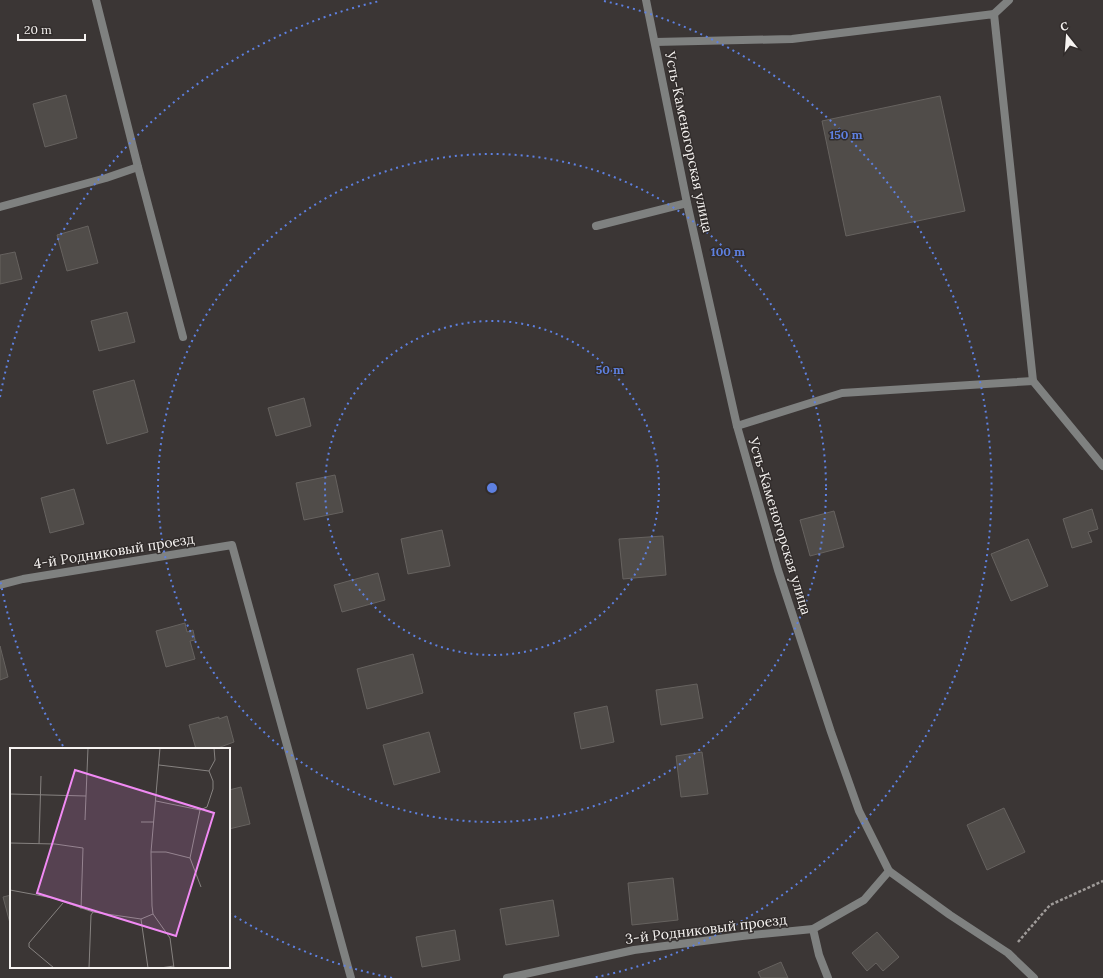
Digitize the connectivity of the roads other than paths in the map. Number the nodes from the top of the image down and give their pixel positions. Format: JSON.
{"nodes":[{"id":1,"x":96,"y":0,"type":"edge"},
{"id":2,"x":646,"y":0,"type":"edge"},
{"id":3,"x":1009,"y":0,"type":"edge"},
{"id":4,"x":994,"y":14,"type":"junction"},
{"id":5,"x":655,"y":42,"type":"junction"},
{"id":6,"x":138,"y":167,"type":"junction"},
{"id":7,"x":687,"y":203,"type":"junction"},
{"id":8,"x":0,"y":207,"type":"edge"},
{"id":9,"x":596,"y":226,"type":"dead end"},
{"id":10,"x":183,"y":337,"type":"dead end"},
{"id":11,"x":1033,"y":381,"type":"junction"},
{"id":12,"x":737,"y":426,"type":"junction"},
{"id":13,"x":1103,"y":466,"type":"edge"},
{"id":14,"x":0,"y":585,"type":"edge"},
{"id":15,"x":889,"y":871,"type":"junction"},
{"id":16,"x":813,"y":930,"type":"junction"},
{"id":17,"x":351,"y":978,"type":"edge"},
{"id":18,"x":508,"y":978,"type":"edge"},
{"id":19,"x":828,"y":978,"type":"edge"},
{"id":20,"x":1034,"y":978,"type":"edge"}],
"edges":[{"from":1,"to":6,"type":"street"},
{"from":2,"to":5,"type":"street","name":"Усть-Каменогорская улица"},
{"from":3,"to":4,"type":"street"},
{"from":4,"to":5,"type":"street"},
{"from":4,"to":11,"type":"street"},
{"from":5,"to":7,"type":"street","name":"Усть-Каменогорская улица"},
{"from":6,"to":8,"type":"street"},
{"from":6,"to":10,"type":"street"},
{"from":7,"to":9,"type":"street"},
{"from":7,"to":12,"type":"street","name":"Усть-Каменогорская улица"},
{"from":11,"to":12,"type":"street"},
{"from":11,"to":13,"type":"street"},
{"from":12,"to":15,"type":"street","name":"Усть-Каменогорская улица"},
{"from":14,"to":17,"type":"street","name":"4-й Родниковый проезд"},
{"from":15,"to":16,"type":"street","name":"3-й Родниковый проезд"},
{"from":15,"to":20,"type":"street","name":"Усть-Каменогорская улица"},
{"from":16,"to":18,"type":"street","name":"3-й Родниковый проезд"},
{"from":16,"to":19,"type":"street"}]}
